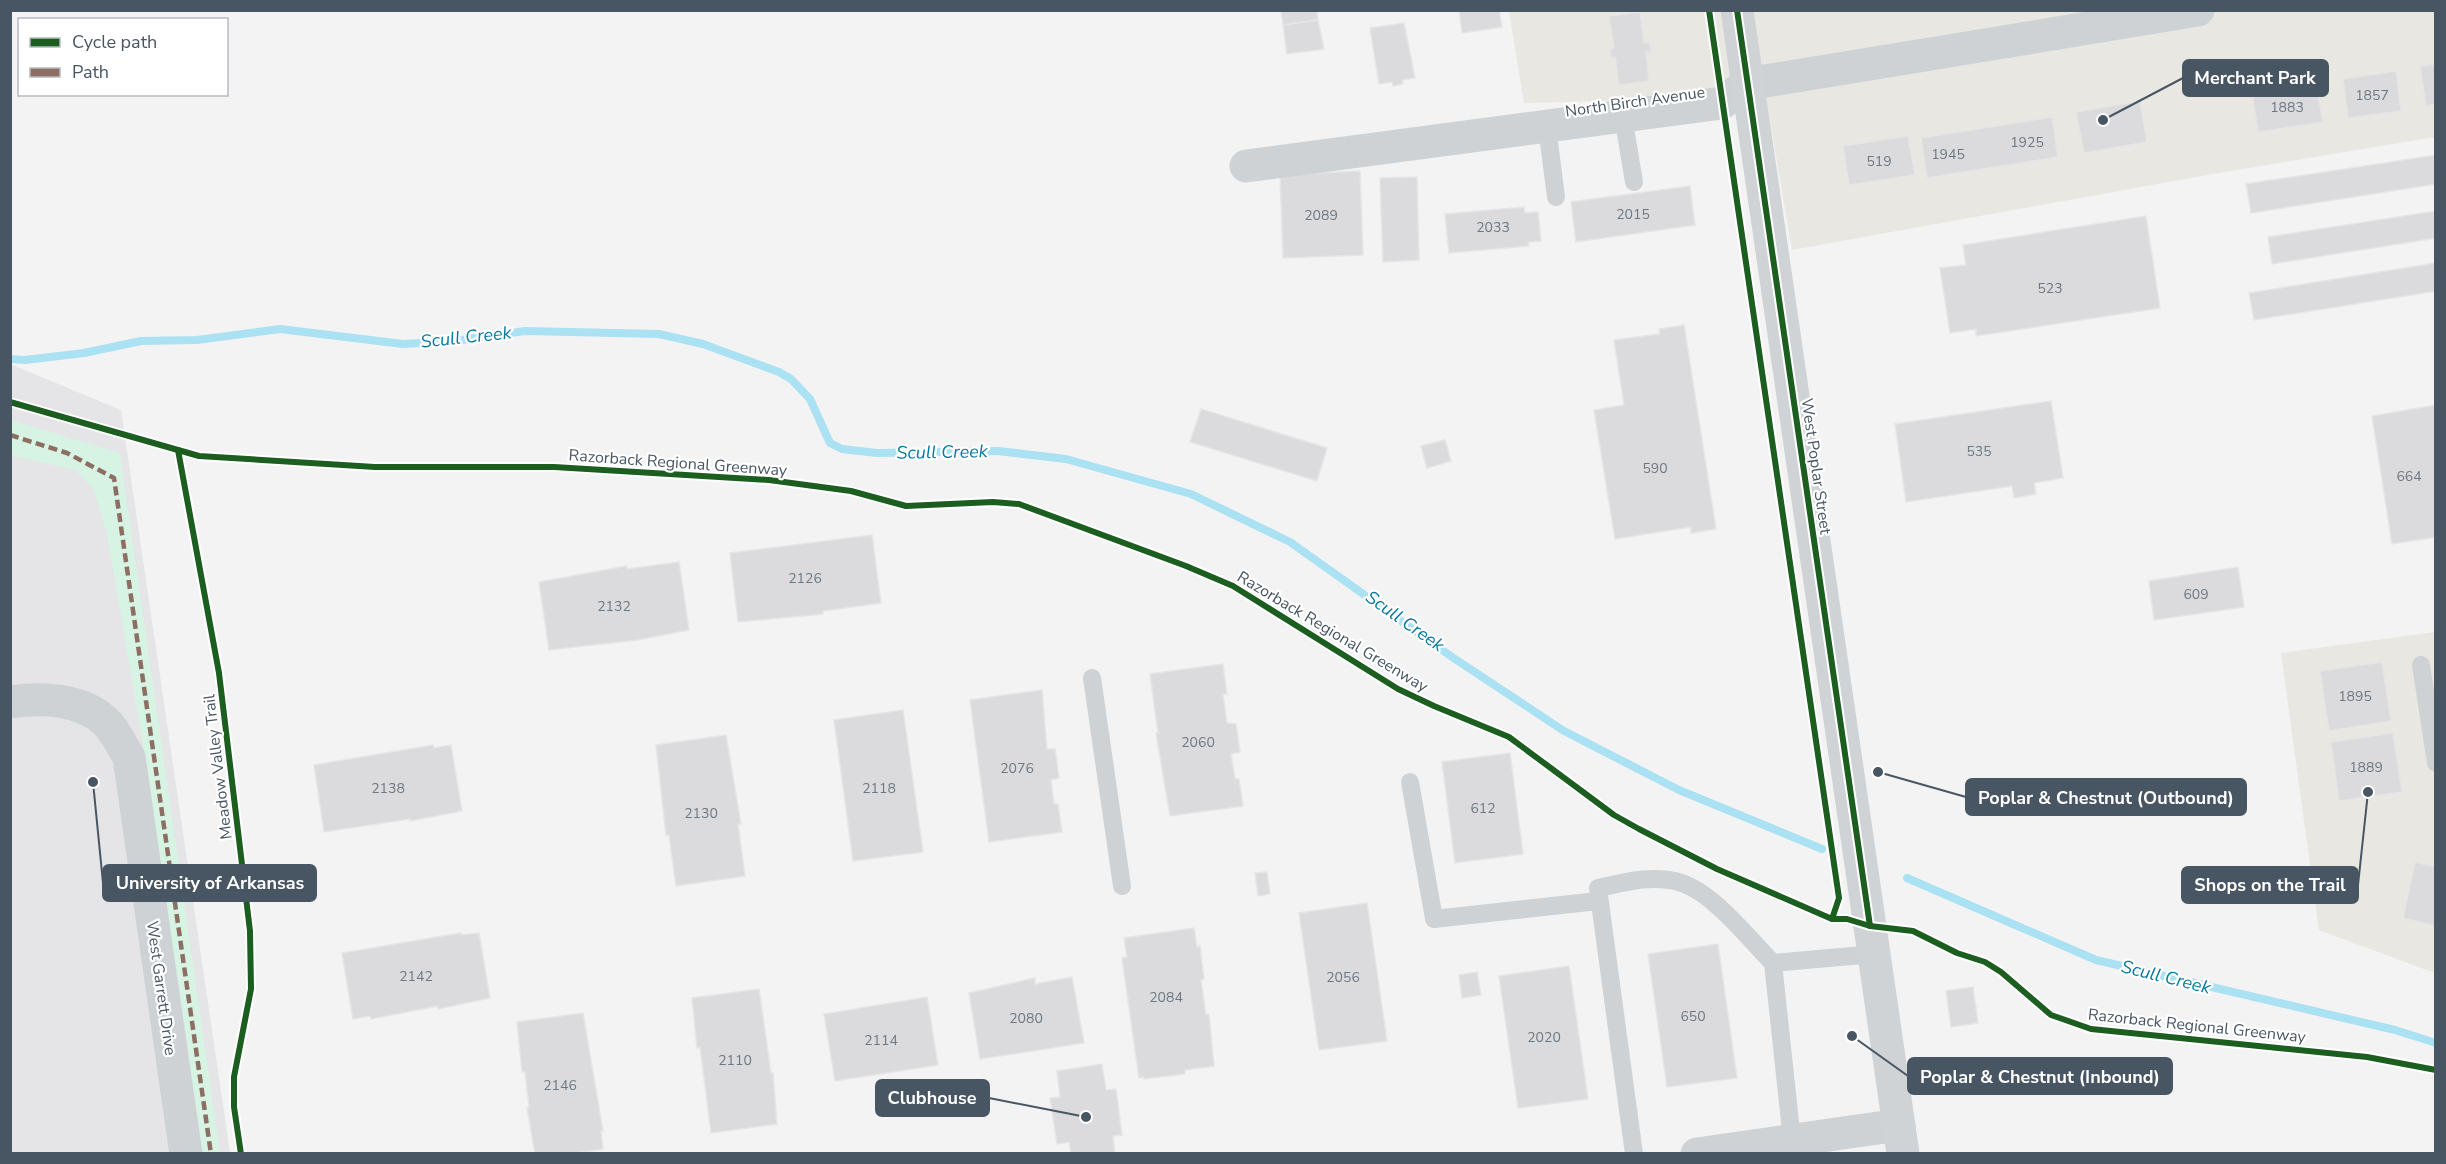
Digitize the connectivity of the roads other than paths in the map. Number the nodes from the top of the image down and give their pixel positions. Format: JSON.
{"nodes":[{"id":1,"x":1737,"y":10,"type":"edge"},
{"id":2,"x":2198,"y":10,"type":"edge"},
{"id":3,"x":1747,"y":84,"type":"junction"},
{"id":4,"x":1623,"y":116,"type":"junction"},
{"id":5,"x":1547,"y":127,"type":"junction"},
{"id":6,"x":1246,"y":166,"type":"dead end"},
{"id":7,"x":1634,"y":182,"type":"dead end"},
{"id":8,"x":1556,"y":197,"type":"dead end"},
{"id":9,"x":2421,"y":665,"type":"dead end"},
{"id":10,"x":1092,"y":678,"type":"dead end"},
{"id":11,"x":10,"y":702,"type":"edge"},
{"id":12,"x":2436,"y":763,"type":"edge"},
{"id":13,"x":1410,"y":782,"type":"dead end"},
{"id":14,"x":1122,"y":886,"type":"dead end"},
{"id":15,"x":1598,"y":901,"type":"junction"},
{"id":16,"x":1874,"y":954,"type":"junction"},
{"id":17,"x":1773,"y":963,"type":"junction"},
{"id":18,"x":1901,"y":1139,"type":"edge"},
{"id":19,"x":1792,"y":1140,"type":"junction"},
{"id":20,"x":186,"y":1154,"type":"edge"},
{"id":21,"x":1634,"y":1154,"type":"edge"},
{"id":22,"x":1697,"y":1154,"type":"edge"}],
"edges":[{"from":1,"to":3,"type":"street","name":"West Poplar Street"},
{"from":2,"to":3,"type":"street","name":"North Birch Avenue"},
{"from":3,"to":4,"type":"street","name":"North Birch Avenue"},
{"from":3,"to":16,"type":"street","name":"West Poplar Street"},
{"from":4,"to":5,"type":"street","name":"North Birch Avenue"},
{"from":4,"to":7,"type":"lane"},
{"from":5,"to":6,"type":"street","name":"North Birch Avenue"},
{"from":5,"to":8,"type":"lane"},
{"from":9,"to":12,"type":"lane"},
{"from":10,"to":14,"type":"lane"},
{"from":11,"to":20,"type":"street","name":"West Garrett Drive"},
{"from":13,"to":15,"type":"lane"},
{"from":15,"to":17,"type":"lane"},
{"from":15,"to":21,"type":"lane"},
{"from":16,"to":17,"type":"lane"},
{"from":16,"to":18,"type":"street","name":"West Poplar Street"},
{"from":17,"to":19,"type":"lane"},
{"from":18,"to":19,"type":"street"},
{"from":19,"to":22,"type":"street"}]}
